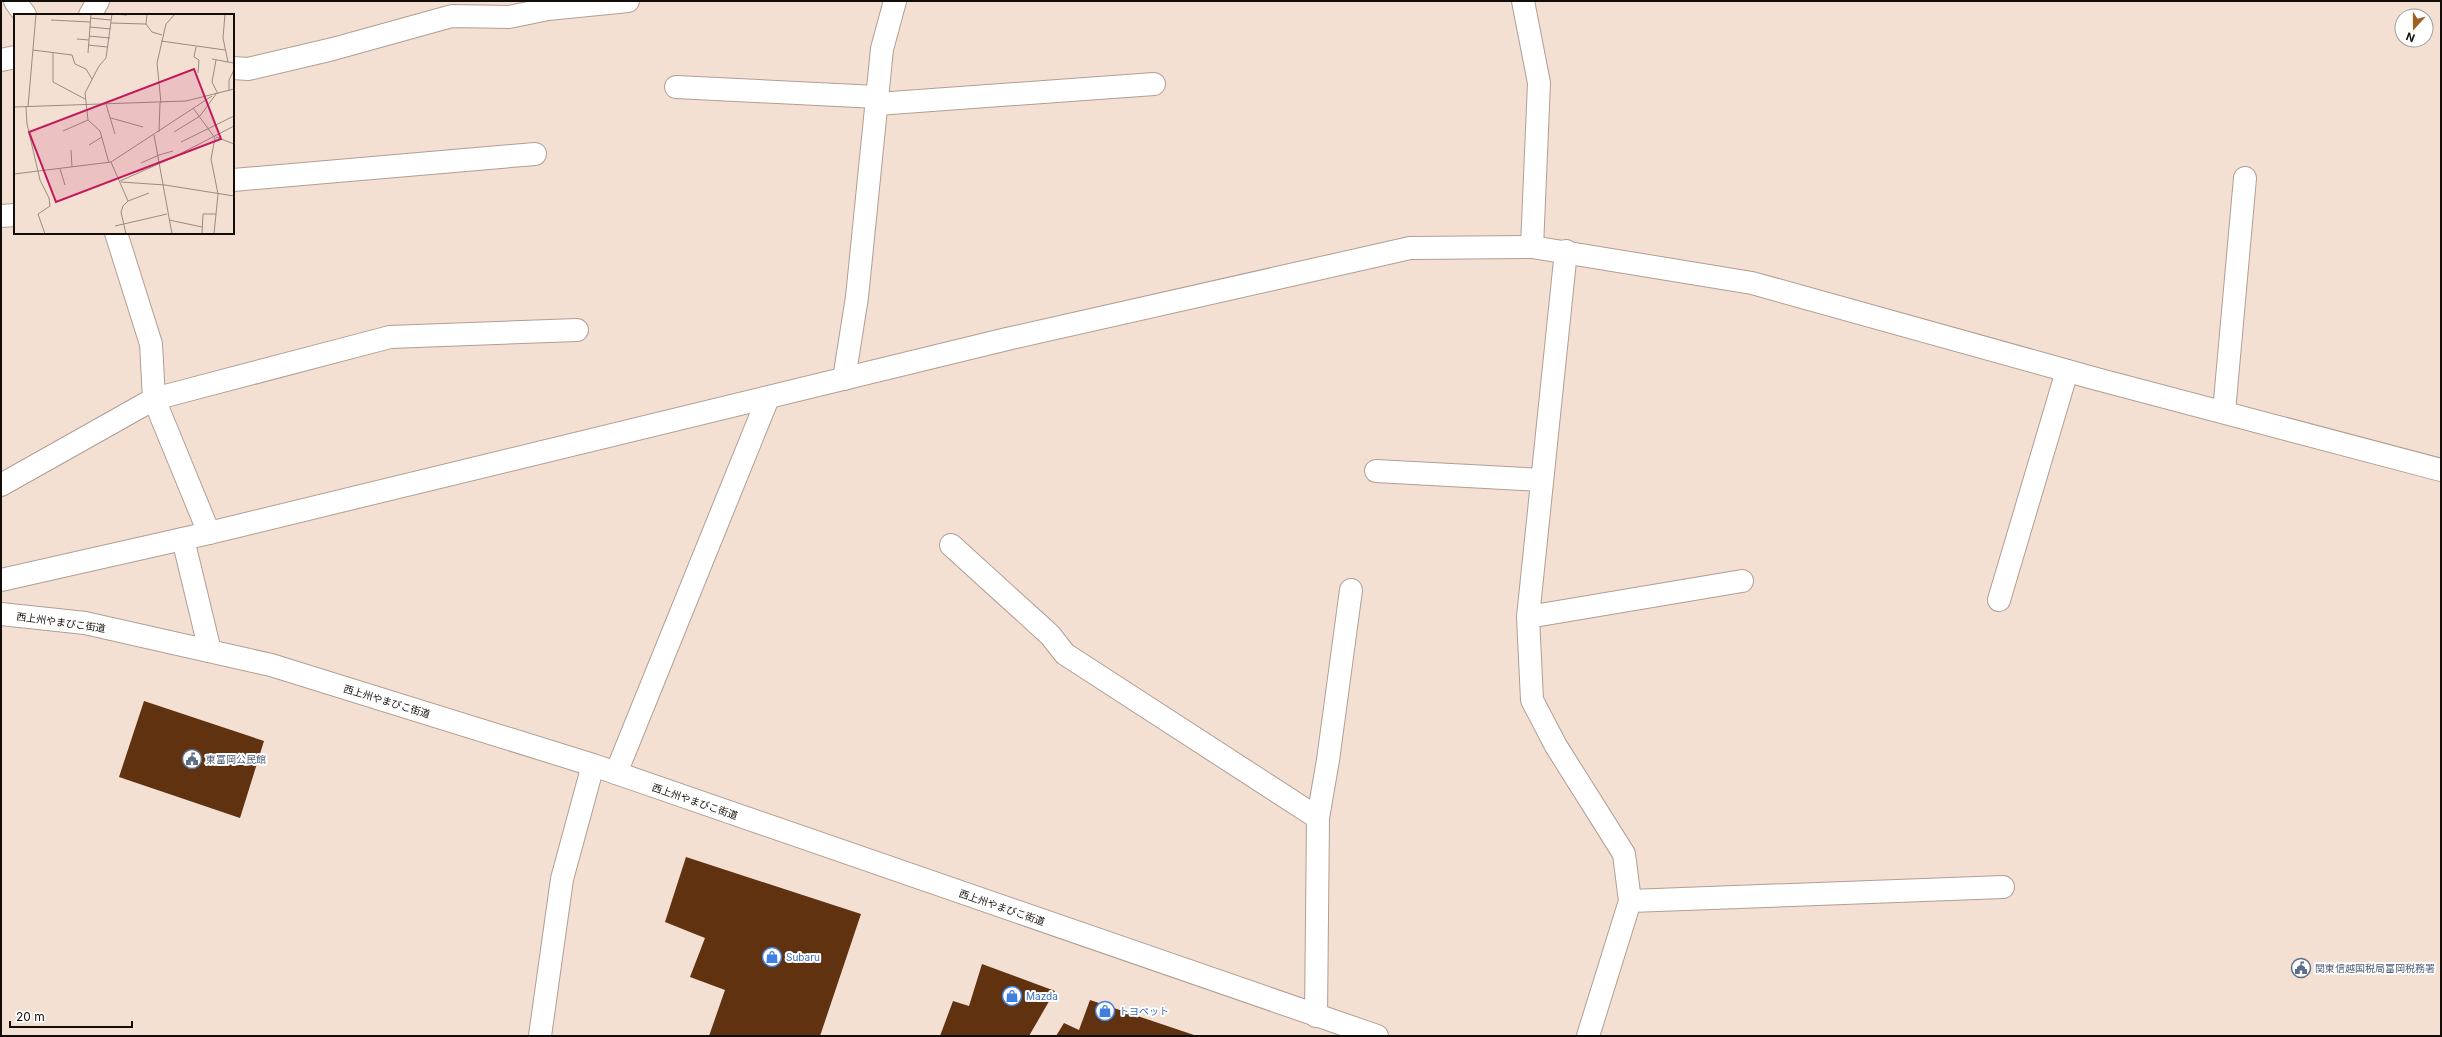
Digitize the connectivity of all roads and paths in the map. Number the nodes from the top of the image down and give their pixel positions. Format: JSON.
{"nodes":[{"id":1,"x":15,"y":1,"type":"edge"},
{"id":2,"x":98,"y":1,"type":"edge"},
{"id":3,"x":628,"y":1,"type":"edge"},
{"id":4,"x":895,"y":1,"type":"edge"},
{"id":5,"x":1523,"y":1,"type":"edge"},
{"id":6,"x":24,"y":14,"type":"edge"},
{"id":7,"x":91,"y":14,"type":"edge"},
{"id":8,"x":14,"y":57,"type":"edge"},
{"id":9,"x":1,"y":60,"type":"edge"},
{"id":10,"x":234,"y":68,"type":"edge"},
{"id":11,"x":1154,"y":84,"type":"dead end"},
{"id":12,"x":676,"y":86,"type":"dead end"},
{"id":13,"x":877,"y":100,"type":"junction"},
{"id":14,"x":535,"y":154,"type":"dead end"},
{"id":15,"x":2246,"y":178,"type":"dead end"},
{"id":16,"x":234,"y":180,"type":"edge"},
{"id":17,"x":14,"y":215,"type":"edge"},
{"id":18,"x":1,"y":216,"type":"edge"},
{"id":19,"x":116,"y":234,"type":"edge"},
{"id":20,"x":1532,"y":247,"type":"junction"},
{"id":21,"x":1566,"y":251,"type":"junction"},
{"id":22,"x":577,"y":330,"type":"dead end"},
{"id":23,"x":2068,"y":371,"type":"junction"},
{"id":24,"x":844,"y":379,"type":"junction"},
{"id":25,"x":768,"y":398,"type":"junction"},
{"id":26,"x":154,"y":399,"type":"junction"},
{"id":27,"x":2224,"y":412,"type":"junction"},
{"id":28,"x":2441,"y":470,"type":"edge"},
{"id":29,"x":1376,"y":471,"type":"dead end"},
{"id":30,"x":1542,"y":480,"type":"junction"},
{"id":31,"x":1,"y":485,"type":"edge"},
{"id":32,"x":209,"y":533,"type":"junction"},
{"id":33,"x":183,"y":539,"type":"junction"},
{"id":34,"x":951,"y":545,"type":"dead end"},
{"id":35,"x":1,"y":580,"type":"edge"},
{"id":36,"x":1742,"y":580,"type":"dead end"},
{"id":37,"x":1351,"y":590,"type":"dead end"},
{"id":38,"x":1999,"y":600,"type":"dead end"},
{"id":39,"x":1,"y":614,"type":"edge"},
{"id":40,"x":1528,"y":617,"type":"junction"},
{"id":41,"x":210,"y":651,"type":"junction"},
{"id":42,"x":593,"y":765,"type":"junction"},
{"id":43,"x":616,"y":773,"type":"junction"},
{"id":44,"x":1318,"y":818,"type":"junction"},
{"id":45,"x":2003,"y":887,"type":"dead end"},
{"id":46,"x":1630,"y":901,"type":"junction"},
{"id":47,"x":1316,"y":1016,"type":"junction"},
{"id":48,"x":540,"y":1036,"type":"edge"},
{"id":49,"x":1377,"y":1036,"type":"edge"},
{"id":50,"x":1588,"y":1036,"type":"edge"}],
"edges":[{"from":1,"to":6,"type":"main road"},
{"from":2,"to":7,"type":"main road"},
{"from":3,"to":10,"type":"main road"},
{"from":4,"to":13,"type":"main road"},
{"from":5,"to":20,"type":"main road"},
{"from":8,"to":9,"type":"main road"},
{"from":11,"to":13,"type":"main road"},
{"from":12,"to":13,"type":"main road"},
{"from":13,"to":24,"type":"main road"},
{"from":14,"to":16,"type":"main road"},
{"from":15,"to":27,"type":"main road"},
{"from":17,"to":18,"type":"main road"},
{"from":19,"to":26,"type":"main road"},
{"from":20,"to":21,"type":"main road"},
{"from":20,"to":24,"type":"main road"},
{"from":21,"to":23,"type":"main road"},
{"from":21,"to":30,"type":"main road"},
{"from":22,"to":26,"type":"main road"},
{"from":23,"to":27,"type":"main road"},
{"from":23,"to":38,"type":"main road"},
{"from":24,"to":25,"type":"main road"},
{"from":25,"to":32,"type":"main road"},
{"from":25,"to":43,"type":"main road"},
{"from":26,"to":31,"type":"main road"},
{"from":26,"to":32,"type":"main road"},
{"from":27,"to":28,"type":"main road"},
{"from":29,"to":30,"type":"main road"},
{"from":30,"to":40,"type":"main road"},
{"from":32,"to":33,"type":"main road"},
{"from":33,"to":35,"type":"main road"},
{"from":33,"to":41,"type":"main road"},
{"from":34,"to":44,"type":"main road"},
{"from":36,"to":40,"type":"main road"},
{"from":37,"to":44,"type":"main road"},
{"from":39,"to":41,"type":"main road","name":"西上州やまびこ街道"},
{"from":40,"to":46,"type":"main road"},
{"from":41,"to":42,"type":"main road","name":"西上州やまびこ街道"},
{"from":42,"to":43,"type":"main road","name":"西上州やまびこ街道"},
{"from":42,"to":48,"type":"main road"},
{"from":43,"to":47,"type":"main road","name":"西上州やまびこ街道"},
{"from":44,"to":47,"type":"main road"},
{"from":45,"to":46,"type":"main road"},
{"from":46,"to":50,"type":"main road"},
{"from":47,"to":49,"type":"main road","name":"西上州やまびこ街道"}]}
